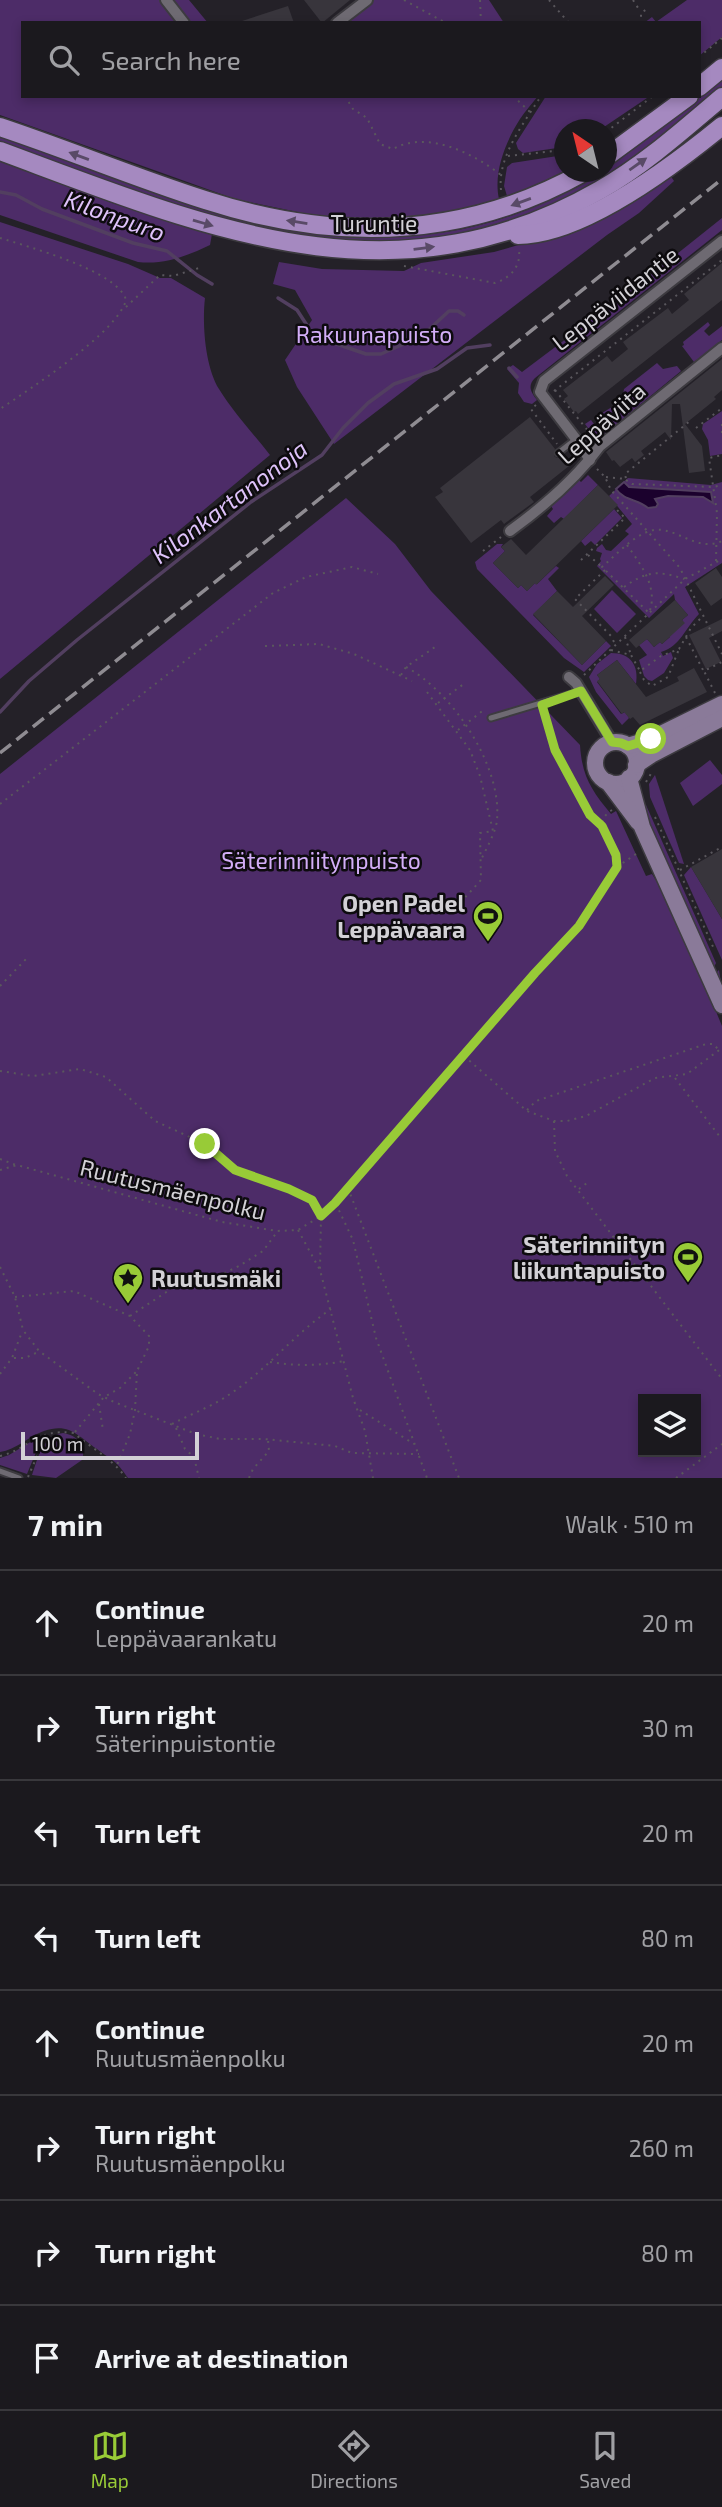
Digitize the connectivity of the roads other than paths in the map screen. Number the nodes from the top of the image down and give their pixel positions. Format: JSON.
{"nodes":[{"id":1,"x":166,"y":0,"type":"edge"},
{"id":2,"x":367,"y":0,"type":"edge"},
{"id":3,"x":182,"y":21,"type":"edge"},
{"id":4,"x":340,"y":21,"type":"edge"},
{"id":5,"x":722,"y":68,"type":"edge"},
{"id":6,"x":701,"y":85,"type":"edge"},
{"id":7,"x":722,"y":97,"type":"edge"},
{"id":8,"x":685,"y":98,"type":"edge"},
{"id":9,"x":722,"y":126,"type":"edge"},
{"id":10,"x":0,"y":127,"type":"edge"},
{"id":11,"x":617,"y":149,"type":"edge"},
{"id":12,"x":0,"y":150,"type":"edge"},
{"id":13,"x":563,"y":182,"type":"edge"},
{"id":14,"x":490,"y":235,"type":"junction"},
{"id":15,"x":722,"y":241,"type":"edge"},
{"id":16,"x":722,"y":348,"type":"edge"},
{"id":17,"x":576,"y":439,"type":"junction"},
{"id":18,"x":560,"y":452,"type":"road end"},
{"id":19,"x":590,"y":460,"type":"junction"},
{"id":20,"x":510,"y":531,"type":"road end"},
{"id":21,"x":575,"y":684,"type":"joint"},
{"id":22,"x":719,"y":699,"type":"edge"},
{"id":23,"x":491,"y":718,"type":"dead end"},
{"id":24,"x":722,"y":718,"type":"edge"},
{"id":25,"x":620,"y":744,"type":"junction"},
{"id":26,"x":637,"y":776,"type":"junction"},
{"id":27,"x":608,"y":782,"type":"junction"},
{"id":28,"x":642,"y":827,"type":"junction"},
{"id":29,"x":722,"y":1005,"type":"edge"},
{"id":30,"x":0,"y":1471,"type":"edge"},
{"id":31,"x":19,"y":1478,"type":"edge"}],
"edges":[{"from":1,"to":3,"type":"street"},
{"from":2,"to":4,"type":"street"},
{"from":5,"to":6,"type":"main road"},
{"from":14,"to":7,"type":"main road","name":"Turuntie","one_way":true},
{"from":8,"to":11,"type":"main road"},
{"from":9,"to":14,"type":"main road"},
{"from":13,"to":10,"type":"main road","name":"Turuntie","one_way":true},
{"from":12,"to":14,"type":"main road","name":"Turuntie","one_way":true},
{"from":15,"to":17,"type":"street","name":"Leppäviidantie"},
{"from":16,"to":19,"type":"street","name":"Leppäviita"},
{"from":17,"to":18,"type":"lane"},
{"from":17,"to":19,"type":"street"},
{"from":19,"to":20,"type":"street","name":"Leppäviita"},
{"from":21,"to":23,"type":"lane"},
{"from":21,"to":25,"type":"street"},
{"from":22,"to":25,"type":"main road"},
{"from":24,"to":26,"type":"main road"},
{"from":25,"to":26,"type":"main road"},
{"from":25,"to":27,"type":"main road"},
{"from":26,"to":27,"type":"main road"},
{"from":26,"to":28,"type":"main road"},
{"from":27,"to":28,"type":"main road"},
{"from":28,"to":29,"type":"main road"},
{"from":30,"to":31,"type":"lane"}]}
